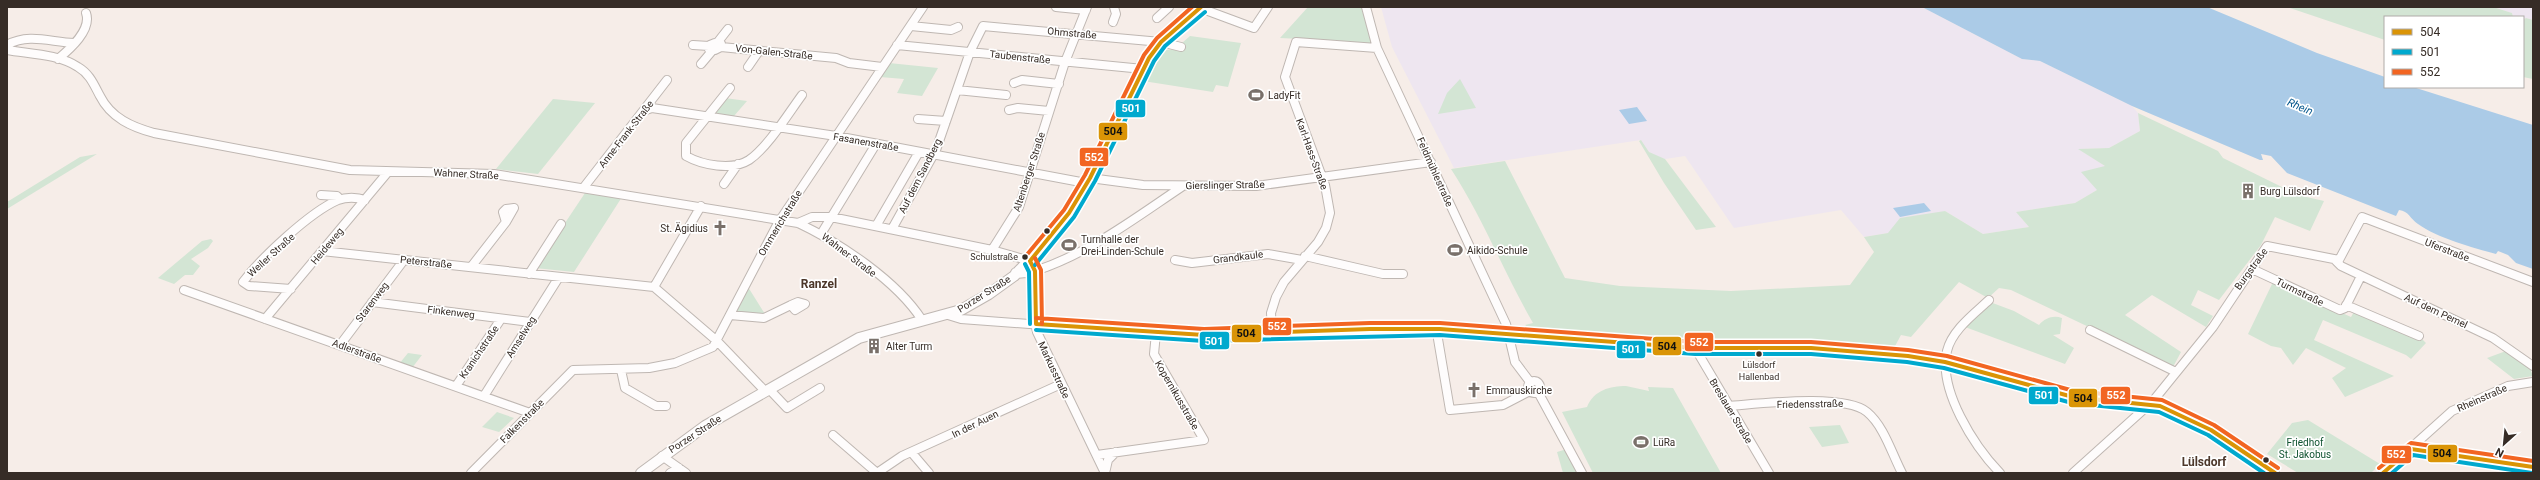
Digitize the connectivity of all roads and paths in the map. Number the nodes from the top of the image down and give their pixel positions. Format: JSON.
{"nodes":[{"id":1,"x":923,"y":7,"type":"edge"},
{"id":2,"x":1056,"y":7,"type":"edge"},
{"id":3,"x":1114,"y":7,"type":"edge"},
{"id":4,"x":1169,"y":7,"type":"edge"},
{"id":5,"x":1268,"y":7,"type":"edge"},
{"id":6,"x":1366,"y":7,"type":"edge"},
{"id":7,"x":1087,"y":8,"type":"edge"},
{"id":8,"x":1201,"y":8,"type":"edge"},
{"id":9,"x":86,"y":13,"type":"dead end"},
{"id":10,"x":1157,"y":18,"type":"dead end"},
{"id":11,"x":1113,"y":22,"type":"dead end"},
{"id":12,"x":910,"y":26,"type":"junction"},
{"id":13,"x":983,"y":26,"type":"joint"},
{"id":14,"x":958,"y":27,"type":"dead end"},
{"id":15,"x":728,"y":29,"type":"dead end"},
{"id":16,"x":1077,"y":34,"type":"junction"},
{"id":17,"x":1161,"y":42,"type":"junction"},
{"id":18,"x":74,"y":43,"type":"junction"},
{"id":19,"x":7,"y":45,"type":"edge"},
{"id":20,"x":693,"y":45,"type":"dead end"},
{"id":21,"x":719,"y":45,"type":"junction"},
{"id":22,"x":897,"y":45,"type":"junction"},
{"id":23,"x":1181,"y":47,"type":"dead end"},
{"id":24,"x":1377,"y":48,"type":"junction"},
{"id":25,"x":710,"y":49,"type":"junction"},
{"id":26,"x":7,"y":50,"type":"edge"},
{"id":27,"x":759,"y":51,"type":"junction"},
{"id":28,"x":970,"y":52,"type":"junction"},
{"id":29,"x":58,"y":59,"type":"junction"},
{"id":30,"x":1065,"y":62,"type":"junction"},
{"id":31,"x":702,"y":64,"type":"dead end"},
{"id":32,"x":748,"y":67,"type":"dead end"},
{"id":33,"x":882,"y":67,"type":"junction"},
{"id":34,"x":1143,"y":69,"type":"junction"},
{"id":35,"x":667,"y":80,"type":"dead end"},
{"id":36,"x":1014,"y":83,"type":"dead end"},
{"id":37,"x":1059,"y":84,"type":"junction"},
{"id":38,"x":730,"y":88,"type":"dead end"},
{"id":39,"x":957,"y":90,"type":"junction"},
{"id":40,"x":802,"y":95,"type":"dead end"},
{"id":41,"x":1006,"y":95,"type":"dead end"},
{"id":42,"x":646,"y":110,"type":"junction"},
{"id":43,"x":1009,"y":110,"type":"dead end"},
{"id":44,"x":1049,"y":112,"type":"junction"},
{"id":45,"x":707,"y":116,"type":"junction"},
{"id":46,"x":918,"y":118,"type":"dead end"},
{"id":47,"x":946,"y":121,"type":"junction"},
{"id":48,"x":777,"y":126,"type":"junction"},
{"id":49,"x":836,"y":136,"type":"junction"},
{"id":50,"x":876,"y":144,"type":"junction"},
{"id":51,"x":919,"y":152,"type":"junction"},
{"id":52,"x":934,"y":154,"type":"junction"},
{"id":53,"x":1431,"y":162,"type":"junction"},
{"id":54,"x":738,"y":164,"type":"junction"},
{"id":55,"x":388,"y":172,"type":"junction"},
{"id":56,"x":1029,"y":172,"type":"junction"},
{"id":57,"x":1321,"y":176,"type":"junction"},
{"id":58,"x":1088,"y":180,"type":"junction"},
{"id":59,"x":724,"y":184,"type":"dead end"},
{"id":60,"x":1183,"y":186,"type":"junction"},
{"id":61,"x":584,"y":187,"type":"junction"},
{"id":62,"x":321,"y":195,"type":"dead end"},
{"id":63,"x":340,"y":199,"type":"junction"},
{"id":64,"x":365,"y":200,"type":"junction"},
{"id":65,"x":701,"y":206,"type":"junction"},
{"id":66,"x":831,"y":217,"type":"junction"},
{"id":67,"x":781,"y":218,"type":"junction"},
{"id":68,"x":506,"y":222,"type":"dead end"},
{"id":69,"x":798,"y":223,"type":"junction"},
{"id":70,"x":561,"y":224,"type":"dead end"},
{"id":71,"x":876,"y":226,"type":"junction"},
{"id":72,"x":892,"y":229,"type":"junction"},
{"id":73,"x":821,"y":234,"type":"junction"},
{"id":74,"x":992,"y":250,"type":"junction"},
{"id":75,"x":322,"y":251,"type":"junction"},
{"id":76,"x":1304,"y":258,"type":"junction"},
{"id":77,"x":404,"y":260,"type":"junction"},
{"id":78,"x":1175,"y":260,"type":"dead end"},
{"id":79,"x":1030,"y":261,"type":"junction"},
{"id":80,"x":2336,"y":261,"type":"junction"},
{"id":81,"x":471,"y":267,"type":"junction"},
{"id":82,"x":2252,"y":269,"type":"junction"},
{"id":83,"x":1016,"y":273,"type":"junction"},
{"id":84,"x":1035,"y":273,"type":"junction"},
{"id":85,"x":529,"y":274,"type":"junction"},
{"id":86,"x":1404,"y":274,"type":"dead end"},
{"id":87,"x":2361,"y":276,"type":"junction"},
{"id":88,"x":559,"y":277,"type":"junction"},
{"id":89,"x":2533,"y":282,"type":"edge"},
{"id":90,"x":654,"y":287,"type":"junction"},
{"id":91,"x":184,"y":290,"type":"dead end"},
{"id":92,"x":291,"y":290,"type":"junction"},
{"id":93,"x":1989,"y":300,"type":"dead end"},
{"id":94,"x":372,"y":302,"type":"junction"},
{"id":95,"x":791,"y":305,"type":"dead end"},
{"id":96,"x":2346,"y":305,"type":"junction"},
{"id":97,"x":730,"y":315,"type":"junction"},
{"id":98,"x":948,"y":315,"type":"junction"},
{"id":99,"x":502,"y":318,"type":"junction"},
{"id":100,"x":265,"y":319,"type":"junction"},
{"id":101,"x":922,"y":320,"type":"junction"},
{"id":102,"x":530,"y":322,"type":"junction"},
{"id":103,"x":1036,"y":324,"type":"junction"},
{"id":104,"x":2090,"y":330,"type":"dead end"},
{"id":105,"x":1272,"y":332,"type":"junction"},
{"id":106,"x":1156,"y":333,"type":"junction"},
{"id":107,"x":1508,"y":334,"type":"junction"},
{"id":108,"x":2419,"y":336,"type":"dead end"},
{"id":109,"x":1438,"y":339,"type":"dead end"},
{"id":110,"x":717,"y":341,"type":"junction"},
{"id":111,"x":340,"y":345,"type":"junction"},
{"id":112,"x":1695,"y":348,"type":"junction"},
{"id":113,"x":1945,"y":362,"type":"junction"},
{"id":114,"x":2533,"y":366,"type":"edge"},
{"id":115,"x":573,"y":370,"type":"joint"},
{"id":116,"x":621,"y":370,"type":"junction"},
{"id":117,"x":2176,"y":372,"type":"junction"},
{"id":118,"x":2533,"y":382,"type":"edge"},
{"id":119,"x":1061,"y":384,"type":"junction"},
{"id":120,"x":456,"y":386,"type":"junction"},
{"id":121,"x":820,"y":388,"type":"dead end"},
{"id":122,"x":1533,"y":389,"type":"junction"},
{"id":123,"x":767,"y":390,"type":"junction"},
{"id":124,"x":484,"y":396,"type":"junction"},
{"id":125,"x":2149,"y":404,"type":"junction"},
{"id":126,"x":666,"y":406,"type":"dead end"},
{"id":127,"x":1728,"y":406,"type":"junction"},
{"id":128,"x":530,"y":413,"type":"junction"},
{"id":129,"x":833,"y":435,"type":"dead end"},
{"id":130,"x":2411,"y":449,"type":"junction"},
{"id":131,"x":1117,"y":451,"type":"junction"},
{"id":132,"x":912,"y":453,"type":"junction"},
{"id":133,"x":1096,"y":455,"type":"junction"},
{"id":134,"x":662,"y":456,"type":"junction"},
{"id":135,"x":2533,"y":467,"type":"edge"},
{"id":136,"x":682,"y":470,"type":"edge"},
{"id":137,"x":471,"y":473,"type":"edge"},
{"id":138,"x":641,"y":473,"type":"edge"},
{"id":139,"x":670,"y":473,"type":"edge"},
{"id":140,"x":929,"y":473,"type":"edge"},
{"id":141,"x":1105,"y":473,"type":"edge"},
{"id":142,"x":1582,"y":473,"type":"edge"},
{"id":143,"x":1769,"y":473,"type":"edge"},
{"id":144,"x":1902,"y":473,"type":"edge"},
{"id":145,"x":2000,"y":473,"type":"edge"},
{"id":146,"x":2074,"y":473,"type":"edge"},
{"id":147,"x":2275,"y":473,"type":"edge"},
{"id":148,"x":2383,"y":473,"type":"edge"}],
"edges":[{"from":1,"to":12,"type":"street","name":"Ommerichstraße"},
{"from":2,"to":7,"type":"street"},
{"from":3,"to":11,"type":"street"},
{"from":4,"to":10,"type":"street"},
{"from":5,"to":8,"type":"street"},
{"from":6,"to":24,"type":"street","name":"Feldmühlestraße"},
{"from":7,"to":16,"type":"street","name":"Altenberger Straße"},
{"from":8,"to":17,"type":"main road","name":"Porzer Straße"},
{"from":9,"to":18,"type":"street"},
{"from":12,"to":14,"type":"street"},
{"from":12,"to":22,"type":"street","name":"Ommerichstraße"},
{"from":13,"to":16,"type":"street","name":"Ohmstraße"},
{"from":13,"to":28,"type":"street","name":"Auf dem Sandberg"},
{"from":15,"to":21,"type":"street"},
{"from":16,"to":17,"type":"street","name":"Ohmstraße"},
{"from":16,"to":30,"type":"street","name":"Altenberger Straße"},
{"from":17,"to":23,"type":"street","name":"Ohmstraße"},
{"from":17,"to":34,"type":"main road","name":"Porzer Straße"},
{"from":18,"to":19,"type":"street"},
{"from":18,"to":29,"type":"street"},
{"from":20,"to":25,"type":"street"},
{"from":21,"to":25,"type":"street"},
{"from":21,"to":27,"type":"street","name":"Von-Galen-Straße"},
{"from":22,"to":28,"type":"street","name":"Taubenstraße"},
{"from":22,"to":33,"type":"street","name":"Ommerichstraße"},
{"from":24,"to":53,"type":"street","name":"Feldmühlestraße"},
{"from":24,"to":57,"type":"street","name":"Karl-Hass-Straße"},
{"from":25,"to":31,"type":"street"},
{"from":26,"to":29,"type":"street","name":"Wahner Straße"},
{"from":27,"to":32,"type":"street"},
{"from":27,"to":33,"type":"street","name":"Von-Galen-Straße"},
{"from":28,"to":30,"type":"street","name":"Taubenstraße"},
{"from":28,"to":39,"type":"street","name":"Auf dem Sandberg"},
{"from":29,"to":55,"type":"street","name":"Wahner Straße"},
{"from":30,"to":34,"type":"street","name":"Taubenstraße"},
{"from":30,"to":37,"type":"street","name":"Altenberger Straße"},
{"from":33,"to":49,"type":"street","name":"Ommerichstraße"},
{"from":34,"to":58,"type":"main road","name":"Porzer Straße"},
{"from":35,"to":42,"type":"street","name":"Anne-Frank-Straße"},
{"from":36,"to":37,"type":"street"},
{"from":37,"to":44,"type":"street","name":"Altenberger Straße"},
{"from":38,"to":45,"type":"street"},
{"from":39,"to":41,"type":"street"},
{"from":39,"to":47,"type":"street","name":"Auf dem Sandberg"},
{"from":40,"to":48,"type":"street"},
{"from":42,"to":45,"type":"street","name":"Fasanenstraße"},
{"from":42,"to":61,"type":"street","name":"Anne-Frank-Straße"},
{"from":43,"to":44,"type":"street"},
{"from":44,"to":56,"type":"street","name":"Altenberger Straße"},
{"from":45,"to":48,"type":"street","name":"Fasanenstraße"},
{"from":45,"to":54,"type":"street"},
{"from":46,"to":47,"type":"street"},
{"from":47,"to":52,"type":"street","name":"Auf dem Sandberg"},
{"from":48,"to":49,"type":"street","name":"Fasanenstraße"},
{"from":48,"to":54,"type":"street"},
{"from":49,"to":50,"type":"street","name":"Fasanenstraße"},
{"from":49,"to":67,"type":"street","name":"Ommerichstraße"},
{"from":50,"to":51,"type":"street","name":"Fasanenstraße"},
{"from":50,"to":66,"type":"street"},
{"from":51,"to":52,"type":"street","name":"Fasanenstraße"},
{"from":51,"to":71,"type":"street","name":"Auf dem Sandberg"},
{"from":52,"to":56,"type":"street","name":"Fasanenstraße"},
{"from":52,"to":72,"type":"street","name":"Auf dem Sandberg"},
{"from":53,"to":57,"type":"street","name":"Gierslinger Straße"},
{"from":53,"to":107,"type":"street","name":"Feldmühlestraße"},
{"from":54,"to":59,"type":"street"},
{"from":55,"to":61,"type":"street","name":"Wahner Straße"},
{"from":55,"to":64,"type":"street","name":"Heideweg"},
{"from":56,"to":58,"type":"street","name":"Fasanenstraße"},
{"from":56,"to":74,"type":"street","name":"Altenberger Straße"},
{"from":57,"to":60,"type":"street","name":"Gierslinger Straße"},
{"from":57,"to":76,"type":"street","name":"Karl-Hass-Straße"},
{"from":58,"to":60,"type":"street","name":"Gierslinger Straße"},
{"from":58,"to":79,"type":"main road","name":"Porzer Straße"},
{"from":60,"to":84,"type":"street"},
{"from":61,"to":65,"type":"street","name":"Wahner Straße"},
{"from":62,"to":63,"type":"street"},
{"from":63,"to":64,"type":"street"},
{"from":63,"to":92,"type":"street","name":"Weiler Straße"},
{"from":64,"to":75,"type":"street","name":"Heideweg"},
{"from":65,"to":67,"type":"street","name":"Wahner Straße"},
{"from":65,"to":90,"type":"street"},
{"from":66,"to":69,"type":"street"},
{"from":66,"to":71,"type":"street"},
{"from":66,"to":73,"type":"street"},
{"from":67,"to":69,"type":"street","name":"Wahner Straße"},
{"from":67,"to":97,"type":"street","name":"Ommerichstraße"},
{"from":68,"to":81,"type":"street"},
{"from":69,"to":73,"type":"street","name":"Wahner Straße"},
{"from":70,"to":85,"type":"street"},
{"from":71,"to":72,"type":"street"},
{"from":72,"to":74,"type":"street"},
{"from":73,"to":101,"type":"street","name":"Wahner Straße"},
{"from":74,"to":79,"type":"street"},
{"from":75,"to":77,"type":"street","name":"Peterstraße"},
{"from":75,"to":92,"type":"street","name":"Heideweg"},
{"from":76,"to":78,"type":"street","name":"Grandkaule"},
{"from":76,"to":86,"type":"street","name":"Grandkaule"},
{"from":76,"to":105,"type":"street","name":"Karl-Hass-Straße"},
{"from":77,"to":81,"type":"street","name":"Peterstraße"},
{"from":77,"to":94,"type":"street","name":"Starenweg"},
{"from":79,"to":83,"type":"main road","name":"Porzer Straße"},
{"from":79,"to":84,"type":"street","name":"Markusstraße"},
{"from":80,"to":82,"type":"street","name":"Burgstraße"},
{"from":80,"to":87,"type":"street","name":"Auf dem Pemel"},
{"from":80,"to":89,"type":"street","name":"Uferstraße"},
{"from":81,"to":85,"type":"street","name":"Peterstraße"},
{"from":82,"to":96,"type":"street","name":"Turmstraße"},
{"from":82,"to":117,"type":"street","name":"Burgstraße"},
{"from":83,"to":84,"type":"main road"},
{"from":83,"to":98,"type":"main road","name":"Porzer Straße"},
{"from":84,"to":103,"type":"street","name":"Markusstraße"},
{"from":85,"to":88,"type":"street","name":"Peterstraße"},
{"from":87,"to":96,"type":"street"},
{"from":87,"to":114,"type":"street","name":"Auf dem Pemel"},
{"from":88,"to":90,"type":"street","name":"Peterstraße"},
{"from":88,"to":102,"type":"street","name":"Amselweg"},
{"from":90,"to":110,"type":"street"},
{"from":91,"to":100,"type":"street","name":"Adlerstraße"},
{"from":92,"to":100,"type":"street","name":"Heideweg"},
{"from":93,"to":113,"type":"street"},
{"from":94,"to":99,"type":"street","name":"Finkenweg"},
{"from":94,"to":111,"type":"street","name":"Starenweg"},
{"from":95,"to":97,"type":"street"},
{"from":96,"to":108,"type":"street","name":"Turmstraße"},
{"from":97,"to":110,"type":"street","name":"Ommerichstraße"},
{"from":98,"to":101,"type":"main road","name":"Porzer Straße"},
{"from":98,"to":103,"type":"street"},
{"from":99,"to":102,"type":"street","name":"Finkenweg"},
{"from":99,"to":120,"type":"street","name":"Kranichstraße"},
{"from":100,"to":111,"type":"street","name":"Adlerstraße"},
{"from":101,"to":123,"type":"main road","name":"Porzer Straße"},
{"from":102,"to":124,"type":"street","name":"Amselweg"},
{"from":103,"to":106,"type":"street"},
{"from":103,"to":119,"type":"street","name":"Markusstraße"},
{"from":104,"to":117,"type":"street"},
{"from":105,"to":106,"type":"street"},
{"from":105,"to":107,"type":"street"},
{"from":106,"to":131,"type":"street","name":"Kopernikusstraße"},
{"from":107,"to":112,"type":"street"},
{"from":107,"to":122,"type":"street","name":"Feldmühlestraße"},
{"from":109,"to":122,"type":"street"},
{"from":110,"to":116,"type":"street","name":"Ommerichstraße"},
{"from":110,"to":123,"type":"street"},
{"from":111,"to":120,"type":"street","name":"Adlerstraße"},
{"from":112,"to":113,"type":"street"},
{"from":112,"to":127,"type":"street","name":"Breslauer Straße"},
{"from":113,"to":125,"type":"street"},
{"from":113,"to":145,"type":"street"},
{"from":115,"to":116,"type":"street","name":"Ommerichstraße"},
{"from":115,"to":128,"type":"street","name":"Falkenstraße"},
{"from":116,"to":126,"type":"street"},
{"from":117,"to":125,"type":"street","name":"Burgstraße"},
{"from":118,"to":130,"type":"street","name":"Rheinstraße"},
{"from":119,"to":132,"type":"street","name":"In der Auen"},
{"from":119,"to":133,"type":"street","name":"Markusstraße"},
{"from":120,"to":124,"type":"street","name":"Adlerstraße"},
{"from":121,"to":123,"type":"street"},
{"from":122,"to":142,"type":"street","name":"Feldmühlestraße"},
{"from":123,"to":134,"type":"main road","name":"Porzer Straße"},
{"from":124,"to":128,"type":"street","name":"Adlerstraße"},
{"from":125,"to":146,"type":"street","name":"Burgstraße"},
{"from":125,"to":147,"type":"street"},
{"from":127,"to":143,"type":"street","name":"Breslauer Straße"},
{"from":127,"to":144,"type":"street","name":"Friedensstraße"},
{"from":128,"to":137,"type":"street","name":"Falkenstraße"},
{"from":129,"to":132,"type":"street","name":"In der Auen"},
{"from":130,"to":135,"type":"street"},
{"from":130,"to":148,"type":"street","name":"Rheinstraße"},
{"from":131,"to":133,"type":"street","name":"Kopernikusstraße"},
{"from":131,"to":141,"type":"street"},
{"from":132,"to":140,"type":"street"},
{"from":133,"to":141,"type":"street","name":"Markusstraße"},
{"from":134,"to":136,"type":"street"},
{"from":134,"to":138,"type":"main road","name":"Porzer Straße"},
{"from":136,"to":139,"type":"street"}]}
